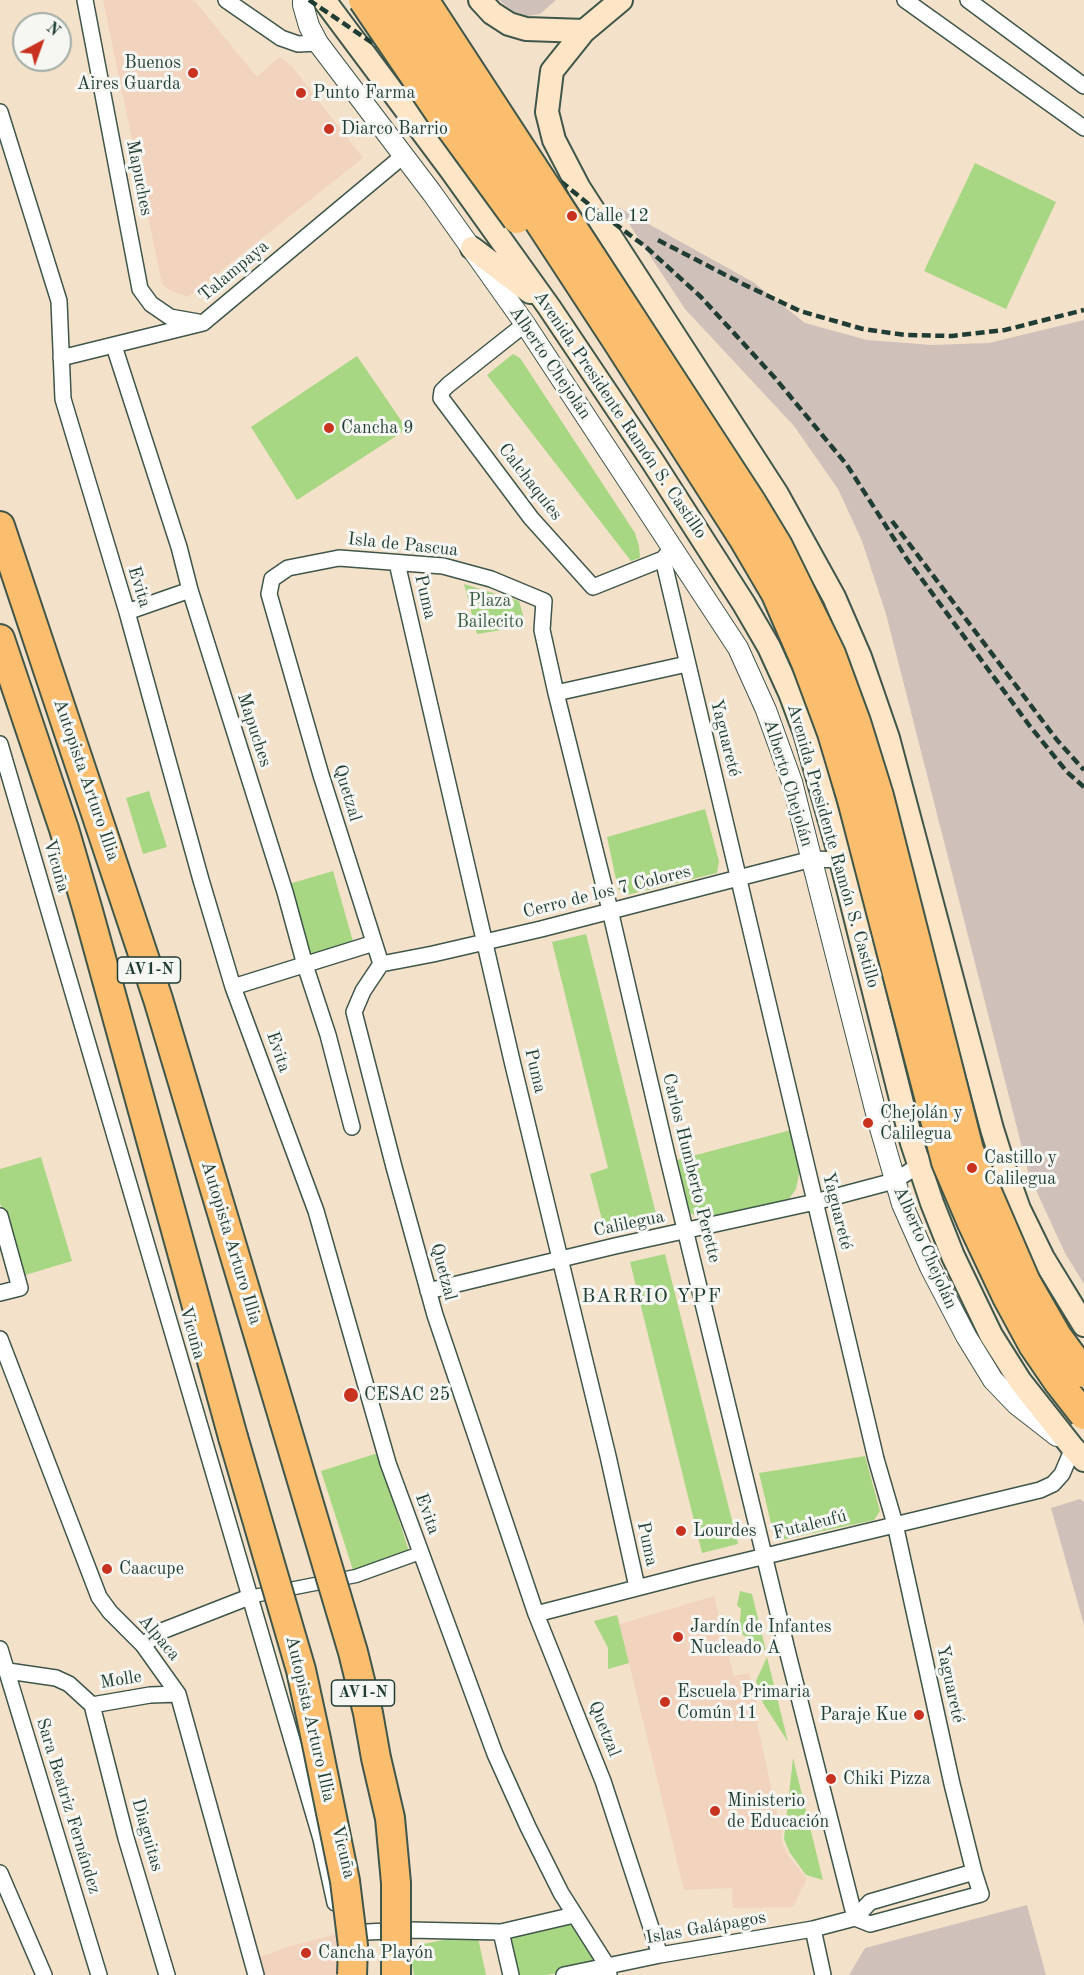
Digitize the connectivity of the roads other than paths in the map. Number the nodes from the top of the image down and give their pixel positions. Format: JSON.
{"nodes":[{"id":1,"x":85,"y":0,"type":"edge"},
{"id":2,"x":226,"y":0,"type":"edge"},
{"id":3,"x":303,"y":0,"type":"edge"},
{"id":4,"x":324,"y":0,"type":"edge"},
{"id":5,"x":394,"y":0,"type":"edge"},
{"id":6,"x":424,"y":0,"type":"edge"},
{"id":7,"x":444,"y":0,"type":"edge"},
{"id":8,"x":480,"y":0,"type":"edge"},
{"id":9,"x":621,"y":0,"type":"edge"},
{"id":10,"x":905,"y":0,"type":"edge"},
{"id":11,"x":968,"y":0,"type":"edge"},
{"id":12,"x":358,"y":2,"type":"edge"},
{"id":13,"x":584,"y":31,"type":"junction"},
{"id":14,"x":318,"y":43,"type":"junction"},
{"id":15,"x":1084,"y":86,"type":"edge"},
{"id":16,"x":0,"y":112,"type":"edge"},
{"id":17,"x":1084,"y":128,"type":"edge"},
{"id":18,"x":404,"y":156,"type":"junction"},
{"id":19,"x":527,"y":159,"type":"junction"},
{"id":20,"x":472,"y":248,"type":"junction"},
{"id":21,"x":549,"y":307,"type":"junction"},
{"id":22,"x":203,"y":323,"type":"junction"},
{"id":23,"x":525,"y":324,"type":"junction"},
{"id":24,"x":617,"y":341,"type":"junction"},
{"id":25,"x":114,"y":346,"type":"junction"},
{"id":26,"x":61,"y":358,"type":"junction"},
{"id":27,"x":653,"y":462,"type":"junction"},
{"id":28,"x":684,"y":472,"type":"dead end"},
{"id":29,"x":0,"y":526,"type":"edge"},
{"id":30,"x":667,"y":554,"type":"junction"},
{"id":31,"x":397,"y":563,"type":"junction"},
{"id":32,"x":190,"y":590,"type":"junction"},
{"id":33,"x":269,"y":594,"type":"joint"},
{"id":34,"x":544,"y":601,"type":"joint"},
{"id":35,"x":127,"y":612,"type":"junction"},
{"id":36,"x":0,"y":639,"type":"edge"},
{"id":37,"x":687,"y":664,"type":"junction"},
{"id":38,"x":556,"y":693,"type":"junction"},
{"id":39,"x":0,"y":744,"type":"edge"},
{"id":40,"x":812,"y":859,"type":"junction"},
{"id":41,"x":841,"y":860,"type":"junction"},
{"id":42,"x":739,"y":879,"type":"junction"},
{"id":43,"x":610,"y":910,"type":"junction"},
{"id":44,"x":374,"y":943,"type":"junction"},
{"id":45,"x":485,"y":943,"type":"junction"},
{"id":46,"x":381,"y":964,"type":"junction"},
{"id":47,"x":305,"y":965,"type":"junction"},
{"id":48,"x":233,"y":987,"type":"junction"},
{"id":49,"x":352,"y":1126,"type":"dead end"},
{"id":50,"x":927,"y":1160,"type":"junction"},
{"id":51,"x":894,"y":1181,"type":"junction"},
{"id":52,"x":815,"y":1202,"type":"junction"},
{"id":53,"x":0,"y":1216,"type":"edge"},
{"id":54,"x":687,"y":1231,"type":"junction"},
{"id":55,"x":560,"y":1259,"type":"junction"},
{"id":56,"x":428,"y":1292,"type":"junction"},
{"id":57,"x":0,"y":1293,"type":"edge"},
{"id":58,"x":1084,"y":1325,"type":"edge"},
{"id":59,"x":0,"y":1339,"type":"edge"},
{"id":60,"x":1084,"y":1373,"type":"edge"},
{"id":61,"x":1084,"y":1414,"type":"edge"},
{"id":62,"x":1078,"y":1454,"type":"edge"},
{"id":63,"x":895,"y":1524,"type":"junction"},
{"id":64,"x":420,"y":1553,"type":"junction"},
{"id":65,"x":765,"y":1556,"type":"junction"},
{"id":66,"x":637,"y":1587,"type":"junction"},
{"id":67,"x":249,"y":1597,"type":"junction"},
{"id":68,"x":536,"y":1614,"type":"junction"},
{"id":69,"x":143,"y":1645,"type":"junction"},
{"id":70,"x":0,"y":1649,"type":"edge"},
{"id":71,"x":8,"y":1671,"type":"junction"},
{"id":72,"x":178,"y":1694,"type":"junction"},
{"id":73,"x":7,"y":1701,"type":"edge"},
{"id":74,"x":92,"y":1705,"type":"junction"},
{"id":75,"x":974,"y":1872,"type":"junction"},
{"id":76,"x":0,"y":1873,"type":"edge"},
{"id":77,"x":574,"y":1915,"type":"junction"},
{"id":78,"x":855,"y":1918,"type":"junction"},
{"id":79,"x":813,"y":1929,"type":"junction"},
{"id":80,"x":501,"y":1932,"type":"junction"},
{"id":81,"x":660,"y":1955,"type":"junction"},
{"id":82,"x":609,"y":1971,"type":"edge"},
{"id":83,"x":44,"y":1975,"type":"edge"},
{"id":84,"x":99,"y":1975,"type":"edge"},
{"id":85,"x":167,"y":1975,"type":"edge"},
{"id":86,"x":256,"y":1975,"type":"edge"},
{"id":87,"x":352,"y":1975,"type":"edge"},
{"id":88,"x":396,"y":1975,"type":"edge"},
{"id":89,"x":511,"y":1975,"type":"edge"},
{"id":90,"x":564,"y":1975,"type":"edge"},
{"id":91,"x":823,"y":1975,"type":"edge"}],
"edges":[{"from":1,"to":22,"type":"street","name":"Mapuches"},
{"from":2,"to":14,"type":"street"},
{"from":3,"to":14,"type":"street"},
{"from":4,"to":21,"type":"main road","name":"Avenida Presidente Ramón S. Castillo"},
{"from":5,"to":24,"type":"highway","bridge":true},
{"from":6,"to":19,"type":"highway","bridge":true},
{"from":7,"to":19,"type":"highway","bridge":true},
{"from":8,"to":13,"type":"main road"},
{"from":9,"to":13,"type":"main road"},
{"from":10,"to":17,"type":"street"},
{"from":11,"to":15,"type":"street"},
{"from":12,"to":24,"type":"highway","bridge":true},
{"from":13,"to":58,"type":"main road"},
{"from":14,"to":18,"type":"street"},
{"from":16,"to":26,"type":"street","name":"Evita"},
{"from":18,"to":20,"type":"street","name":"Alberto Chejolán"},
{"from":18,"to":22,"type":"street","name":"Talampaya"},
{"from":19,"to":60,"type":"highway","bridge":true},
{"from":20,"to":21,"type":"main road"},
{"from":20,"to":23,"type":"street","name":"Alberto Chejolán"},
{"from":21,"to":27,"type":"main road","name":"Avenida Presidente Ramón S. Castillo"},
{"from":22,"to":25,"type":"street","name":"Talampaya"},
{"from":23,"to":30,"type":"street","name":"Alberto Chejolán"},
{"from":23,"to":30,"type":"street","name":"Calchaquíes"},
{"from":24,"to":61,"type":"highway","bridge":true},
{"from":25,"to":26,"type":"street","name":"Talampaya"},
{"from":25,"to":32,"type":"street","name":"Mapuches"},
{"from":26,"to":35,"type":"street","name":"Evita"},
{"from":27,"to":28,"type":"main road"},
{"from":27,"to":41,"type":"main road","name":"Avenida Presidente Ramón S. Castillo"},
{"from":29,"to":88,"type":"highway","name":"Autopista Arturo Illia","number":"AV1-N","bridge":true},
{"from":30,"to":37,"type":"street","name":"Yaguareté"},
{"from":30,"to":40,"type":"street","name":"Alberto Chejolán"},
{"from":31,"to":33,"type":"street","name":"Isla de Pascua"},
{"from":31,"to":34,"type":"street","name":"Isla de Pascua"},
{"from":31,"to":45,"type":"street","name":"Puma"},
{"from":32,"to":35,"type":"street"},
{"from":32,"to":47,"type":"street","name":"Mapuches"},
{"from":33,"to":44,"type":"street","name":"Quetzal"},
{"from":34,"to":38,"type":"street","name":"Carlos Humberto Perette"},
{"from":35,"to":48,"type":"street","name":"Evita"},
{"from":36,"to":87,"type":"highway","name":"Autopista Arturo Illia","number":"AV1-N","bridge":true},
{"from":37,"to":38,"type":"street"},
{"from":37,"to":42,"type":"street","name":"Yaguareté"},
{"from":38,"to":43,"type":"street","name":"Carlos Humberto Perette"},
{"from":39,"to":67,"type":"street","name":"Vicuña"},
{"from":40,"to":41,"type":"street","name":"Cerro de los 7 Colores"},
{"from":40,"to":42,"type":"street","name":"Cerro de los 7 Colores"},
{"from":40,"to":51,"type":"street","name":"Alberto Chejolán"},
{"from":41,"to":50,"type":"main road","name":"Avenida Presidente Ramón S. Castillo"},
{"from":42,"to":43,"type":"street","name":"Cerro de los 7 Colores"},
{"from":42,"to":52,"type":"street","name":"Yaguareté"},
{"from":43,"to":45,"type":"street","name":"Cerro de los 7 Colores"},
{"from":43,"to":54,"type":"street","name":"Carlos Humberto Perette"},
{"from":44,"to":46,"type":"street","name":"Quetzal"},
{"from":44,"to":47,"type":"street"},
{"from":45,"to":46,"type":"street","name":"Cerro de los 7 Colores"},
{"from":45,"to":55,"type":"street","name":"Puma"},
{"from":46,"to":56,"type":"street","name":"Quetzal"},
{"from":47,"to":48,"type":"street"},
{"from":47,"to":49,"type":"street","name":"Mapuches"},
{"from":48,"to":64,"type":"street","name":"Evita"},
{"from":50,"to":51,"type":"street","name":"Calilegua"},
{"from":50,"to":62,"type":"main road","name":"Avenida Presidente Ramón S. Castillo"},
{"from":51,"to":52,"type":"street","name":"Calilegua"},
{"from":51,"to":62,"type":"street","name":"Alberto Chejolán"},
{"from":52,"to":54,"type":"street","name":"Calilegua"},
{"from":52,"to":63,"type":"street","name":"Yaguareté"},
{"from":53,"to":57,"type":"street"},
{"from":54,"to":55,"type":"street","name":"Calilegua"},
{"from":54,"to":65,"type":"street","name":"Carlos Humberto Perette"},
{"from":55,"to":56,"type":"street","name":"Calilegua"},
{"from":55,"to":66,"type":"street","name":"Puma"},
{"from":56,"to":68,"type":"street","name":"Quetzal"},
{"from":59,"to":69,"type":"street","name":"Alpaca"},
{"from":62,"to":63,"type":"street","name":"Futaleufú"},
{"from":63,"to":65,"type":"street","name":"Futaleufú"},
{"from":63,"to":75,"type":"street","name":"Yaguareté"},
{"from":64,"to":67,"type":"street"},
{"from":64,"to":77,"type":"street","name":"Evita"},
{"from":65,"to":66,"type":"street","name":"Futaleufú"},
{"from":65,"to":78,"type":"street","name":"Carlos Humberto Perette"},
{"from":66,"to":68,"type":"street","name":"Futaleufú"},
{"from":67,"to":69,"type":"street","name":"Molle"},
{"from":67,"to":80,"type":"street","name":"Vicuña"},
{"from":68,"to":81,"type":"street","name":"Quetzal"},
{"from":69,"to":72,"type":"street","name":"Alpaca"},
{"from":70,"to":71,"type":"street","name":"Sara Beatriz Fernández"},
{"from":71,"to":73,"type":"street","name":"Sara Beatriz Fernández"},
{"from":71,"to":74,"type":"street","name":"Molle"},
{"from":72,"to":74,"type":"street","name":"Molle"},
{"from":72,"to":86,"type":"street","name":"Alpaca"},
{"from":73,"to":84,"type":"street","name":"Sara Beatriz Fernández"},
{"from":74,"to":85,"type":"street","name":"Diaguitas"},
{"from":75,"to":78,"type":"street","name":"Islas Galápagos"},
{"from":75,"to":78,"type":"street","name":"Islas Galápagos"},
{"from":76,"to":83,"type":"street"},
{"from":77,"to":80,"type":"street"},
{"from":77,"to":82,"type":"street","name":"Evita"},
{"from":78,"to":79,"type":"street","name":"Islas Galápagos"},
{"from":79,"to":81,"type":"street","name":"Islas Galápagos"},
{"from":79,"to":91,"type":"street"},
{"from":80,"to":89,"type":"street"},
{"from":81,"to":82,"type":"street","name":"Islas Galápagos"},
{"from":82,"to":90,"type":"street","name":"Islas Galápagos"}]}
